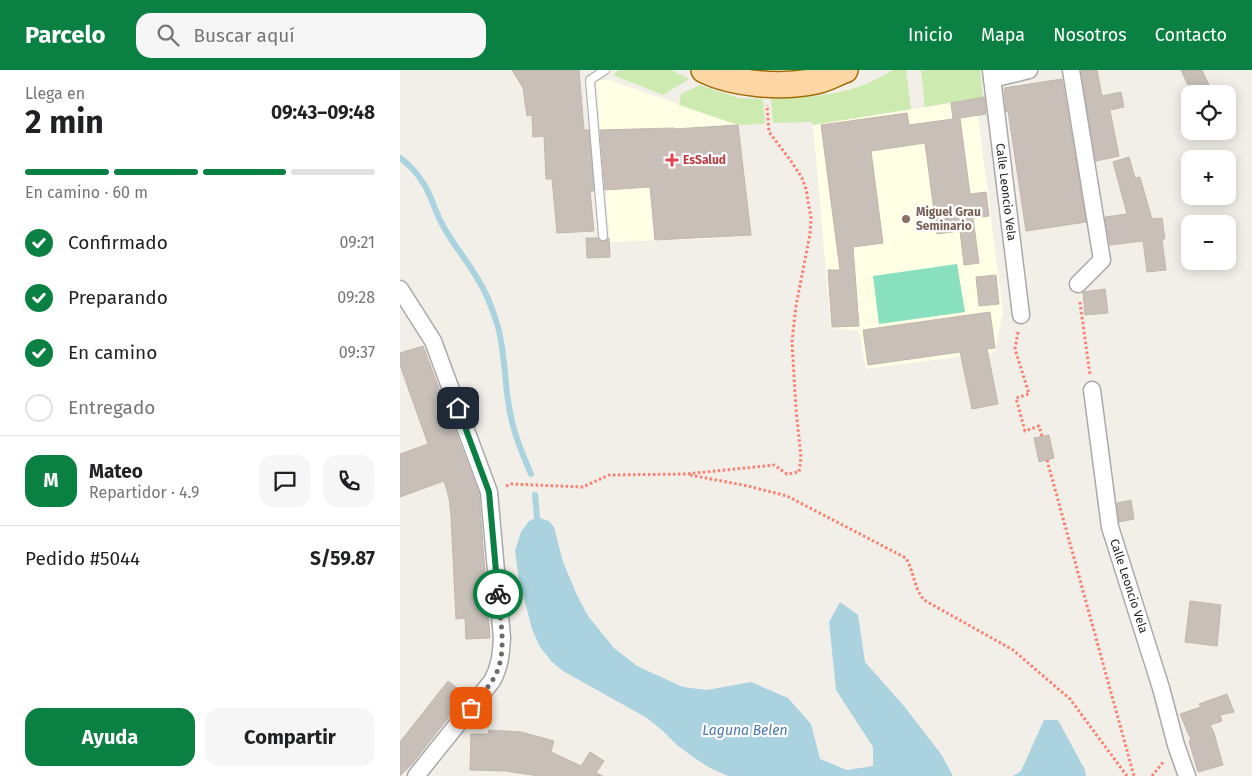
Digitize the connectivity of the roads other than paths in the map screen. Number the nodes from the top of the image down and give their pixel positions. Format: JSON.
{"nodes":[{"id":1,"x":605,"y":70,"type":"edge"},
{"id":2,"x":704,"y":70,"type":"edge"},
{"id":3,"x":846,"y":70,"type":"edge"},
{"id":4,"x":1029,"y":70,"type":"edge"},
{"id":5,"x":1071,"y":70,"type":"edge"},
{"id":6,"x":992,"y":75,"type":"edge"},
{"id":7,"x":602,"y":236,"type":"dead end"},
{"id":8,"x":1078,"y":284,"type":"road end"},
{"id":9,"x":400,"y":289,"type":"edge"},
{"id":10,"x":1021,"y":314,"type":"road end"},
{"id":11,"x":1092,"y":390,"type":"road end"},
{"id":12,"x":416,"y":776,"type":"edge"},
{"id":13,"x":1187,"y":776,"type":"edge"}],
"edges":[{"from":1,"to":7,"type":"lane"},
{"from":2,"to":3,"type":"main road"},
{"from":4,"to":6,"type":"street"},
{"from":5,"to":8,"type":"street"},
{"from":6,"to":10,"type":"street","name":"Calle Leoncio Vela"},
{"from":9,"to":12,"type":"street"},
{"from":11,"to":13,"type":"street","name":"Calle Leoncio Vela"}]}
